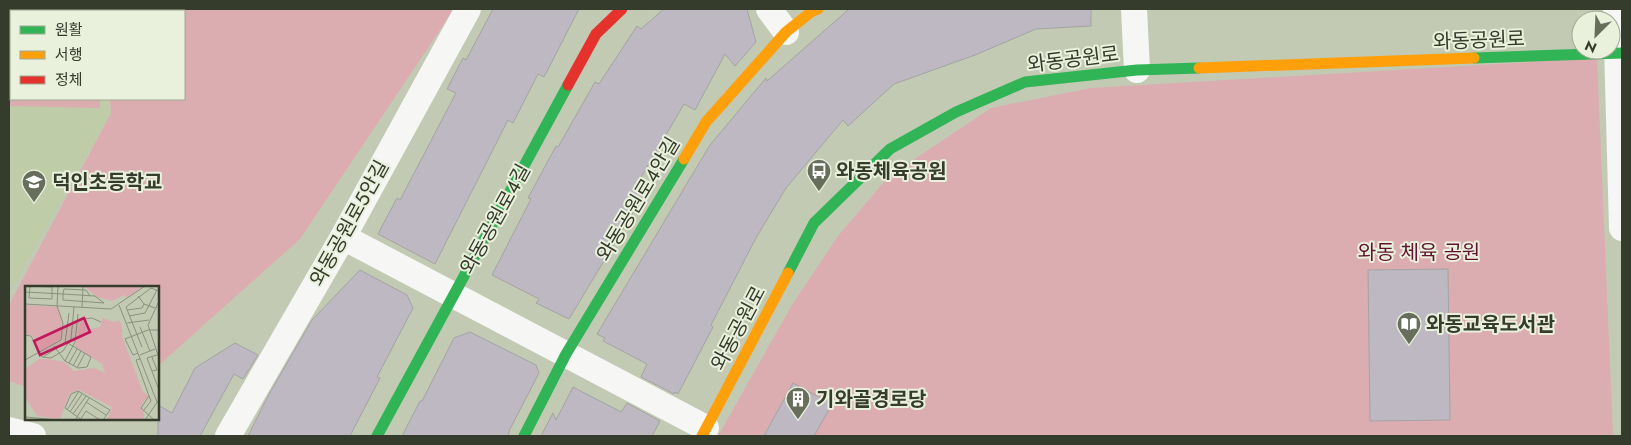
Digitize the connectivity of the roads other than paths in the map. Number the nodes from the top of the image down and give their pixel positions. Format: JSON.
{"nodes":[{"id":1,"x":468,"y":9,"type":"edge"},
{"id":2,"x":622,"y":9,"type":"edge"},
{"id":3,"x":769,"y":9,"type":"edge"},
{"id":4,"x":818,"y":9,"type":"edge"},
{"id":5,"x":1134,"y":9,"type":"edge"},
{"id":6,"x":786,"y":32,"type":"junction"},
{"id":7,"x":1571,"y":55,"type":"edge"},
{"id":8,"x":1620,"y":60,"type":"edge"},
{"id":9,"x":1137,"y":70,"type":"junction"},
{"id":10,"x":1622,"y":228,"type":"edge"},
{"id":11,"x":343,"y":237,"type":"junction"},
{"id":12,"x":454,"y":295,"type":"junction"},
{"id":13,"x":566,"y":354,"type":"junction"},
{"id":14,"x":9,"y":430,"type":"edge"},
{"id":15,"x":704,"y":432,"type":"edge"},
{"id":16,"x":33,"y":436,"type":"edge"},
{"id":17,"x":228,"y":436,"type":"edge"},
{"id":18,"x":377,"y":436,"type":"edge"},
{"id":19,"x":524,"y":436,"type":"edge"}],
"edges":[{"from":1,"to":11,"type":"street","name":"와동공원로5안길"},
{"from":2,"to":12,"type":"street","name":"와동공원로4길"},
{"from":3,"to":6,"type":"street"},
{"from":4,"to":6,"type":"street","name":"와동공원로4안길"},
{"from":5,"to":9,"type":"street"},
{"from":6,"to":13,"type":"street","name":"와동공원로4안길"},
{"from":7,"to":9,"type":"street","name":"와동공원로"},
{"from":8,"to":10,"type":"street"},
{"from":9,"to":15,"type":"street","name":"와동공원로"},
{"from":11,"to":12,"type":"street"},
{"from":11,"to":17,"type":"street","name":"와동공원로5안길"},
{"from":12,"to":13,"type":"street"},
{"from":12,"to":18,"type":"street","name":"와동공원로4길"},
{"from":13,"to":15,"type":"street"},
{"from":13,"to":19,"type":"street","name":"와동공원로4안길"},
{"from":14,"to":16,"type":"street"}]}
